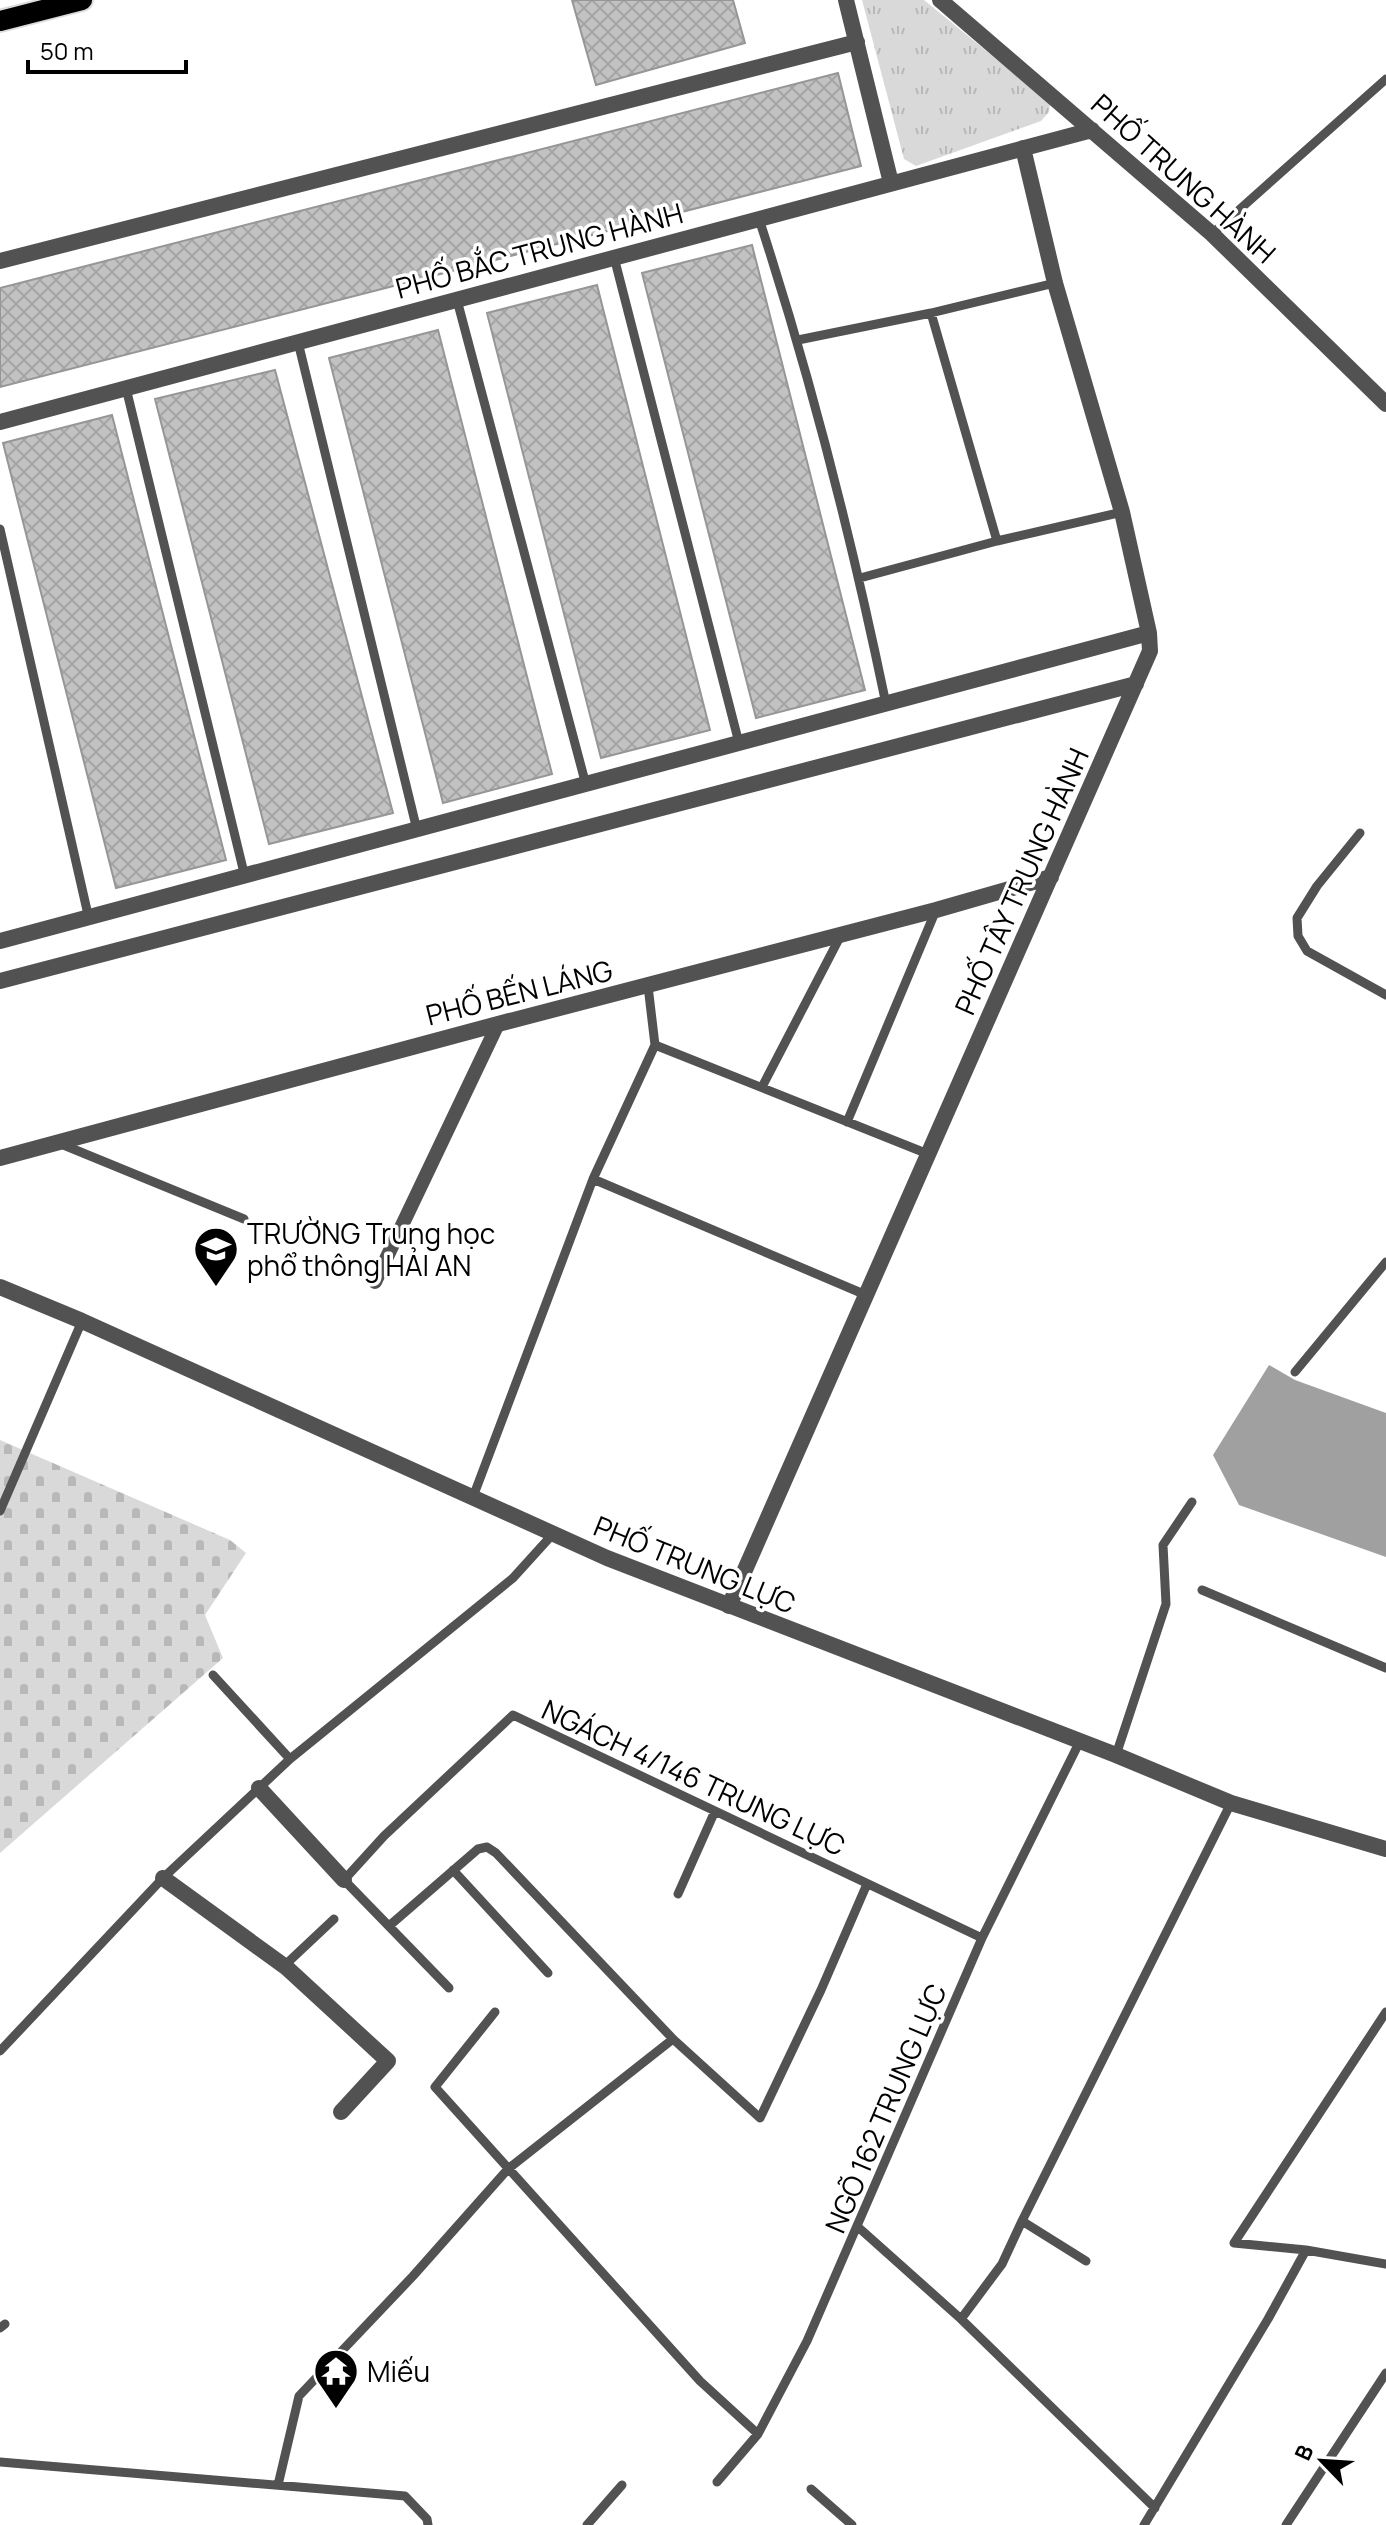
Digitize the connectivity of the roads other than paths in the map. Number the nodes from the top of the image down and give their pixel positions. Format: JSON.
{"nodes":[{"id":1,"x":82,"y":0,"type":"edge"},
{"id":2,"x":846,"y":0,"type":"edge"},
{"id":3,"x":940,"y":0,"type":"edge"},
{"id":4,"x":0,"y":21,"type":"edge"},
{"id":5,"x":857,"y":42,"type":"junction"},
{"id":6,"x":1386,"y":79,"type":"edge"},
{"id":7,"x":1092,"y":130,"type":"junction"},
{"id":8,"x":1023,"y":148,"type":"junction"},
{"id":9,"x":891,"y":183,"type":"junction"},
{"id":10,"x":759,"y":219,"type":"junction"},
{"id":11,"x":1212,"y":234,"type":"junction"},
{"id":12,"x":614,"y":257,"type":"junction"},
{"id":13,"x":0,"y":261,"type":"edge"},
{"id":14,"x":1055,"y":283,"type":"junction"},
{"id":15,"x":457,"y":300,"type":"junction"},
{"id":16,"x":931,"y":313,"type":"junction"},
{"id":17,"x":798,"y":340,"type":"junction"},
{"id":18,"x":298,"y":342,"type":"junction"},
{"id":19,"x":126,"y":388,"type":"junction"},
{"id":20,"x":1386,"y":404,"type":"edge"},
{"id":21,"x":0,"y":422,"type":"edge"},
{"id":22,"x":1122,"y":512,"type":"junction"},
{"id":23,"x":0,"y":529,"type":"edge"},
{"id":24,"x":997,"y":541,"type":"junction"},
{"id":25,"x":860,"y":578,"type":"junction"},
{"id":26,"x":1149,"y":633,"type":"junction"},
{"id":27,"x":1136,"y":684,"type":"junction"},
{"id":28,"x":886,"y":704,"type":"junction"},
{"id":29,"x":739,"y":743,"type":"junction"},
{"id":30,"x":586,"y":785,"type":"junction"},
{"id":31,"x":417,"y":830,"type":"junction"},
{"id":32,"x":1360,"y":833,"type":"dead end"},
{"id":33,"x":245,"y":877,"type":"junction"},
{"id":34,"x":1051,"y":877,"type":"junction"},
{"id":35,"x":936,"y":910,"type":"junction"},
{"id":36,"x":89,"y":919,"type":"junction"},
{"id":37,"x":841,"y":935,"type":"junction"},
{"id":38,"x":0,"y":941,"type":"edge"},
{"id":39,"x":0,"y":981,"type":"edge"},
{"id":40,"x":648,"y":986,"type":"junction"},
{"id":41,"x":1386,"y":995,"type":"edge"},
{"id":42,"x":498,"y":1024,"type":"junction"},
{"id":43,"x":655,"y":1045,"type":"junction"},
{"id":44,"x":762,"y":1087,"type":"junction"},
{"id":45,"x":847,"y":1122,"type":"junction"},
{"id":46,"x":58,"y":1142,"type":"junction"},
{"id":47,"x":928,"y":1154,"type":"junction"},
{"id":48,"x":0,"y":1158,"type":"edge"},
{"id":49,"x":593,"y":1179,"type":"junction"},
{"id":50,"x":244,"y":1219,"type":"dead end"},
{"id":51,"x":1386,"y":1262,"type":"edge"},
{"id":52,"x":375,"y":1282,"type":"dead end"},
{"id":53,"x":0,"y":1287,"type":"edge"},
{"id":54,"x":866,"y":1295,"type":"junction"},
{"id":55,"x":82,"y":1321,"type":"junction"},
{"id":56,"x":1295,"y":1372,"type":"dead end"},
{"id":57,"x":473,"y":1497,"type":"junction"},
{"id":58,"x":1192,"y":1502,"type":"dead end"},
{"id":59,"x":0,"y":1511,"type":"edge"},
{"id":60,"x":552,"y":1535,"type":"junction"},
{"id":61,"x":1202,"y":1590,"type":"dead end"},
{"id":62,"x":729,"y":1606,"type":"junction"},
{"id":63,"x":1386,"y":1668,"type":"edge"},
{"id":64,"x":213,"y":1675,"type":"dead end"},
{"id":65,"x":1079,"y":1743,"type":"junction"},
{"id":66,"x":1116,"y":1755,"type":"junction"},
{"id":67,"x":290,"y":1759,"type":"junction"},
{"id":68,"x":259,"y":1788,"type":"junction"},
{"id":69,"x":1231,"y":1803,"type":"junction"},
{"id":70,"x":715,"y":1811,"type":"junction"},
{"id":71,"x":1384,"y":1845,"type":"edge"},
{"id":72,"x":453,"y":1870,"type":"junction"},
{"id":73,"x":163,"y":1878,"type":"junction"},
{"id":74,"x":344,"y":1880,"type":"junction"},
{"id":75,"x":867,"y":1884,"type":"junction"},
{"id":76,"x":678,"y":1894,"type":"dead end"},
{"id":77,"x":334,"y":1919,"type":"dead end"},
{"id":78,"x":389,"y":1926,"type":"junction"},
{"id":79,"x":982,"y":1938,"type":"junction"},
{"id":80,"x":284,"y":1966,"type":"junction"},
{"id":81,"x":548,"y":1973,"type":"dead end"},
{"id":82,"x":449,"y":1988,"type":"dead end"},
{"id":83,"x":495,"y":2012,"type":"dead end"},
{"id":84,"x":1386,"y":2012,"type":"edge"},
{"id":85,"x":673,"y":2039,"type":"junction"},
{"id":86,"x":0,"y":2051,"type":"edge"},
{"id":87,"x":341,"y":2112,"type":"dead end"},
{"id":88,"x":508,"y":2169,"type":"junction"},
{"id":89,"x":1022,"y":2221,"type":"junction"},
{"id":90,"x":858,"y":2227,"type":"junction"},
{"id":91,"x":1306,"y":2250,"type":"junction"},
{"id":92,"x":1086,"y":2261,"type":"dead end"},
{"id":93,"x":1386,"y":2264,"type":"edge"},
{"id":94,"x":961,"y":2319,"type":"junction"},
{"id":95,"x":1386,"y":2373,"type":"edge"},
{"id":96,"x":758,"y":2434,"type":"junction"},
{"id":97,"x":0,"y":2462,"type":"edge"},
{"id":98,"x":717,"y":2482,"type":"dead end"},
{"id":99,"x":278,"y":2485,"type":"junction"},
{"id":100,"x":622,"y":2485,"type":"dead end"},
{"id":101,"x":811,"y":2489,"type":"dead end"},
{"id":102,"x":1155,"y":2508,"type":"junction"},
{"id":103,"x":428,"y":2525,"type":"edge"},
{"id":104,"x":587,"y":2525,"type":"edge"},
{"id":105,"x":852,"y":2525,"type":"edge"},
{"id":106,"x":1144,"y":2525,"type":"edge"},
{"id":107,"x":1286,"y":2525,"type":"edge"}],
"edges":[{"from":1,"to":4,"type":"main road"},
{"from":2,"to":5,"type":"street"},
{"from":3,"to":7,"type":"street","name":"PHỐ TRUNG HÀNH"},
{"from":5,"to":9,"type":"street"},
{"from":5,"to":13,"type":"street"},
{"from":6,"to":11,"type":"lane"},
{"from":7,"to":8,"type":"street","name":"PHỐ BẮC TRUNG HÀNH"},
{"from":7,"to":11,"type":"street","name":"PHỐ TRUNG HÀNH"},
{"from":8,"to":9,"type":"street","name":"PHỐ BẮC TRUNG HÀNH"},
{"from":8,"to":14,"type":"street","name":"PHỐ TÂY TRUNG HÀNH"},
{"from":9,"to":10,"type":"street","name":"PHỐ BẮC TRUNG HÀNH"},
{"from":10,"to":12,"type":"street","name":"PHỐ BẮC TRUNG HÀNH"},
{"from":10,"to":17,"type":"lane"},
{"from":11,"to":20,"type":"street","name":"PHỐ TRUNG HÀNH"},
{"from":12,"to":15,"type":"street","name":"PHỐ BẮC TRUNG HÀNH"},
{"from":12,"to":29,"type":"lane"},
{"from":14,"to":16,"type":"lane"},
{"from":14,"to":22,"type":"street","name":"PHỐ TÂY TRUNG HÀNH"},
{"from":15,"to":18,"type":"street","name":"PHỐ BẮC TRUNG HÀNH"},
{"from":15,"to":30,"type":"lane"},
{"from":16,"to":17,"type":"lane"},
{"from":16,"to":24,"type":"lane"},
{"from":17,"to":25,"type":"lane"},
{"from":18,"to":19,"type":"street","name":"PHỐ BẮC TRUNG HÀNH"},
{"from":18,"to":31,"type":"lane"},
{"from":19,"to":21,"type":"street","name":"PHỐ BẮC TRUNG HÀNH"},
{"from":19,"to":33,"type":"lane"},
{"from":22,"to":24,"type":"lane"},
{"from":22,"to":26,"type":"street","name":"PHỐ TÂY TRUNG HÀNH"},
{"from":23,"to":36,"type":"lane"},
{"from":24,"to":25,"type":"lane"},
{"from":25,"to":28,"type":"lane"},
{"from":26,"to":27,"type":"street","name":"PHỐ TÂY TRUNG HÀNH"},
{"from":26,"to":28,"type":"street"},
{"from":27,"to":34,"type":"street","name":"PHỐ TÂY TRUNG HÀNH"},
{"from":27,"to":39,"type":"street"},
{"from":28,"to":29,"type":"street"},
{"from":29,"to":30,"type":"street"},
{"from":30,"to":31,"type":"street"},
{"from":31,"to":33,"type":"street"},
{"from":32,"to":41,"type":"lane"},
{"from":33,"to":36,"type":"street"},
{"from":34,"to":35,"type":"street","name":"PHỐ BẾN LÁNG"},
{"from":34,"to":47,"type":"street","name":"PHỐ TÂY TRUNG HÀNH"},
{"from":35,"to":37,"type":"street","name":"PHỐ BẾN LÁNG"},
{"from":35,"to":45,"type":"lane"},
{"from":36,"to":38,"type":"street"},
{"from":37,"to":40,"type":"street","name":"PHỐ BẾN LÁNG"},
{"from":37,"to":44,"type":"lane"},
{"from":40,"to":42,"type":"street","name":"PHỐ BẾN LÁNG"},
{"from":40,"to":43,"type":"lane"},
{"from":42,"to":46,"type":"street","name":"PHỐ BẾN LÁNG"},
{"from":42,"to":52,"type":"street"},
{"from":43,"to":44,"type":"lane"},
{"from":43,"to":49,"type":"lane"},
{"from":44,"to":45,"type":"lane"},
{"from":45,"to":47,"type":"lane"},
{"from":46,"to":48,"type":"street","name":"PHỐ BẾN LÁNG"},
{"from":46,"to":50,"type":"lane"},
{"from":47,"to":54,"type":"street","name":"PHỐ TÂY TRUNG HÀNH"},
{"from":49,"to":54,"type":"lane"},
{"from":49,"to":57,"type":"lane"},
{"from":51,"to":56,"type":"lane"},
{"from":53,"to":55,"type":"street","name":"PHỐ TRUNG LỰC"},
{"from":54,"to":62,"type":"street","name":"PHỐ TÂY TRUNG HÀNH"},
{"from":55,"to":57,"type":"street","name":"PHỐ TRUNG LỰC"},
{"from":55,"to":59,"type":"lane"},
{"from":57,"to":60,"type":"street","name":"PHỐ TRUNG LỰC"},
{"from":58,"to":66,"type":"lane"},
{"from":60,"to":62,"type":"street","name":"PHỐ TRUNG LỰC"},
{"from":60,"to":67,"type":"lane"},
{"from":61,"to":63,"type":"lane"},
{"from":62,"to":65,"type":"street","name":"PHỐ TRUNG LỰC"},
{"from":64,"to":67,"type":"lane"},
{"from":65,"to":66,"type":"street","name":"PHỐ TRUNG LỰC"},
{"from":65,"to":79,"type":"lane","name":"NGÕ 162 TRUNG LỰC"},
{"from":66,"to":69,"type":"street","name":"PHỐ TRUNG LỰC"},
{"from":67,"to":68,"type":"lane"},
{"from":68,"to":73,"type":"lane"},
{"from":68,"to":74,"type":"street"},
{"from":69,"to":71,"type":"street","name":"PHỐ TRUNG LỰC"},
{"from":69,"to":89,"type":"lane"},
{"from":70,"to":74,"type":"lane","name":"NGÁCH 4/146 TRUNG LỰC"},
{"from":70,"to":75,"type":"lane","name":"NGÁCH 4/146 TRUNG LỰC"},
{"from":70,"to":76,"type":"lane"},
{"from":72,"to":78,"type":"lane"},
{"from":72,"to":81,"type":"lane"},
{"from":72,"to":85,"type":"lane"},
{"from":73,"to":80,"type":"street"},
{"from":73,"to":86,"type":"lane"},
{"from":74,"to":78,"type":"lane"},
{"from":75,"to":79,"type":"lane","name":"NGÁCH 4/146 TRUNG LỰC"},
{"from":75,"to":85,"type":"lane"},
{"from":77,"to":80,"type":"lane"},
{"from":78,"to":82,"type":"lane"},
{"from":79,"to":90,"type":"lane","name":"NGÕ 162 TRUNG LỰC"},
{"from":80,"to":87,"type":"street"},
{"from":83,"to":88,"type":"lane"},
{"from":84,"to":91,"type":"lane"},
{"from":85,"to":88,"type":"lane"},
{"from":88,"to":96,"type":"lane"},
{"from":88,"to":99,"type":"lane"},
{"from":89,"to":92,"type":"lane"},
{"from":89,"to":94,"type":"lane"},
{"from":90,"to":94,"type":"lane"},
{"from":90,"to":96,"type":"lane","name":"NGÕ 162 TRUNG LỰC"},
{"from":91,"to":93,"type":"lane"},
{"from":91,"to":102,"type":"lane"},
{"from":94,"to":102,"type":"lane"},
{"from":95,"to":107,"type":"lane"},
{"from":96,"to":98,"type":"lane","name":"NGÕ 162 TRUNG LỰC"},
{"from":97,"to":99,"type":"lane"},
{"from":99,"to":103,"type":"lane"},
{"from":100,"to":104,"type":"lane"},
{"from":101,"to":105,"type":"lane"},
{"from":102,"to":106,"type":"lane"}]}
